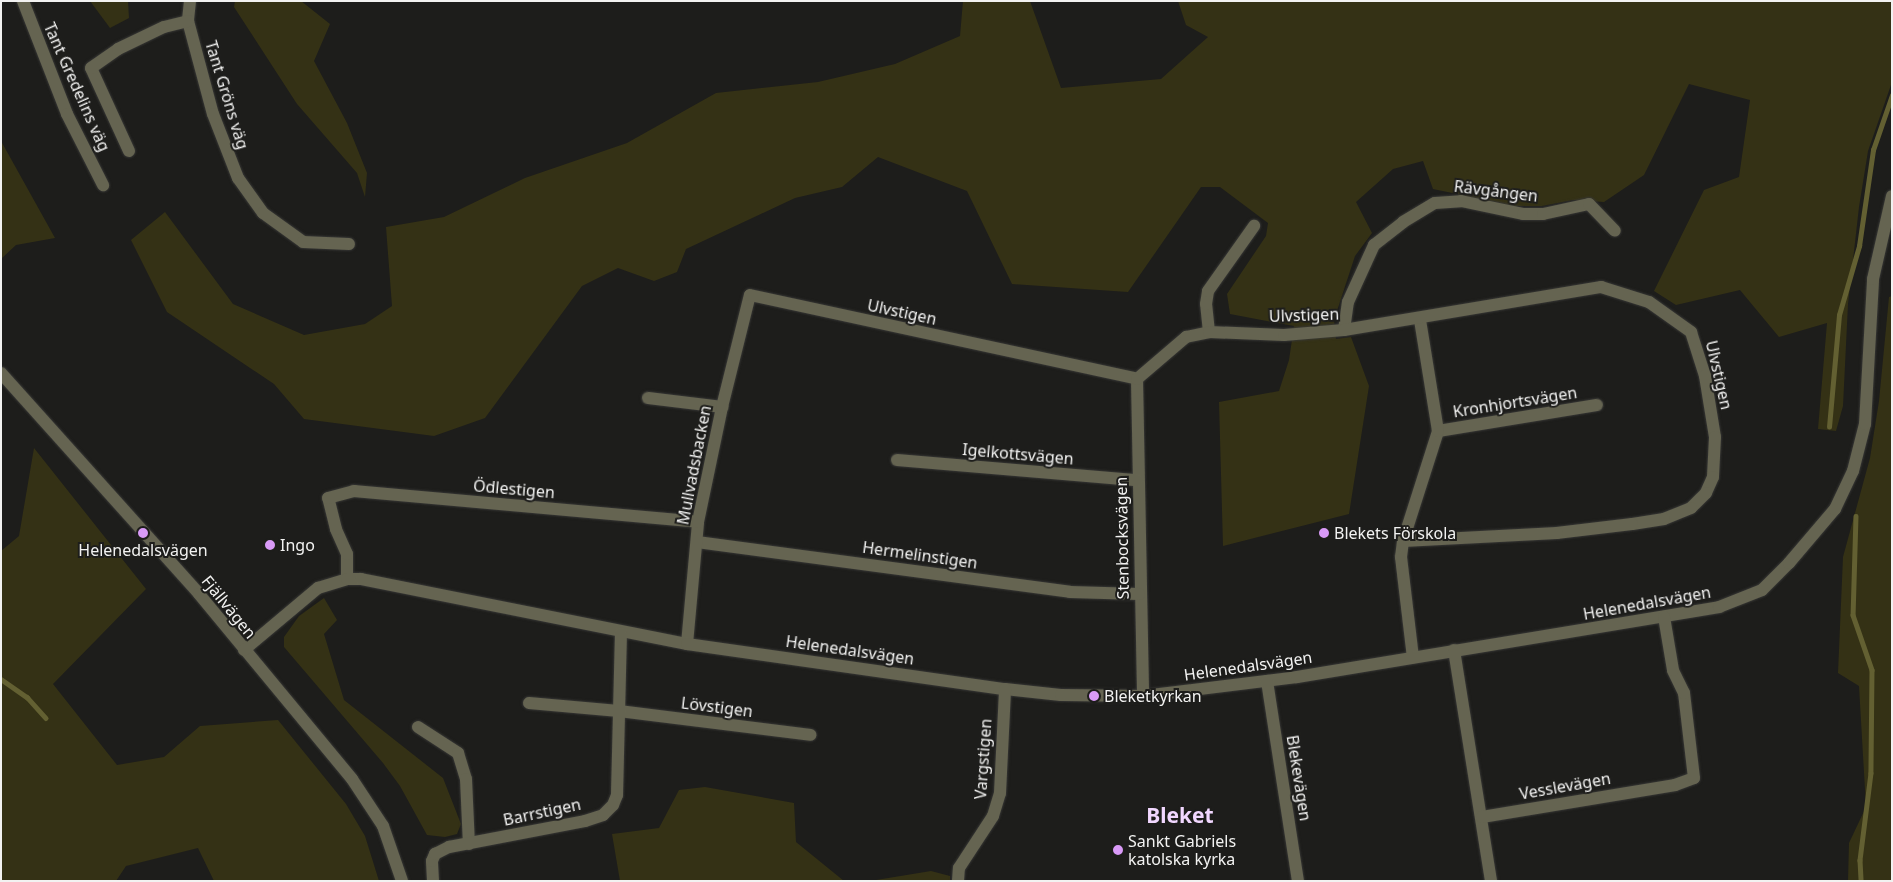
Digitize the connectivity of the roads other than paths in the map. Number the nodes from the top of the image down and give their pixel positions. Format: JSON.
{"nodes":[{"id":1,"x":23,"y":1,"type":"edge"},
{"id":2,"x":190,"y":1,"type":"edge"},
{"id":3,"x":188,"y":21,"type":"junction"},
{"id":4,"x":129,"y":151,"type":"dead end"},
{"id":5,"x":103,"y":186,"type":"dead end"},
{"id":6,"x":1892,"y":196,"type":"edge"},
{"id":7,"x":1254,"y":226,"type":"dead end"},
{"id":8,"x":1615,"y":231,"type":"dead end"},
{"id":9,"x":350,"y":244,"type":"dead end"},
{"id":10,"x":750,"y":295,"type":"joint"},
{"id":11,"x":1420,"y":320,"type":"junction"},
{"id":12,"x":1344,"y":330,"type":"junction"},
{"id":13,"x":1209,"y":332,"type":"junction"},
{"id":14,"x":1,"y":373,"type":"edge"},
{"id":15,"x":1137,"y":379,"type":"junction"},
{"id":16,"x":648,"y":398,"type":"dead end"},
{"id":17,"x":1597,"y":405,"type":"dead end"},
{"id":18,"x":722,"y":407,"type":"junction"},
{"id":19,"x":1438,"y":431,"type":"junction"},
{"id":20,"x":897,"y":460,"type":"dead end"},
{"id":21,"x":1137,"y":480,"type":"junction"},
{"id":22,"x":698,"y":522,"type":"junction"},
{"id":23,"x":1404,"y":541,"type":"junction"},
{"id":24,"x":697,"y":542,"type":"junction"},
{"id":25,"x":347,"y":579,"type":"junction"},
{"id":26,"x":1139,"y":594,"type":"junction"},
{"id":27,"x":1664,"y":617,"type":"junction"},
{"id":28,"x":621,"y":633,"type":"junction"},
{"id":29,"x":687,"y":644,"type":"junction"},
{"id":30,"x":244,"y":650,"type":"junction"},
{"id":31,"x":1454,"y":650,"type":"junction"},
{"id":32,"x":1413,"y":657,"type":"junction"},
{"id":33,"x":1268,"y":681,"type":"junction"},
{"id":34,"x":1005,"y":690,"type":"junction"},
{"id":35,"x":1143,"y":696,"type":"junction"},
{"id":36,"x":529,"y":703,"type":"dead end"},
{"id":37,"x":619,"y":711,"type":"junction"},
{"id":38,"x":418,"y":728,"type":"dead end"},
{"id":39,"x":811,"y":735,"type":"dead end"},
{"id":40,"x":1482,"y":817,"type":"junction"},
{"id":41,"x":469,"y":844,"type":"junction"},
{"id":42,"x":402,"y":881,"type":"edge"},
{"id":43,"x":433,"y":881,"type":"edge"},
{"id":44,"x":958,"y":881,"type":"edge"},
{"id":45,"x":1298,"y":881,"type":"edge"},
{"id":46,"x":1492,"y":881,"type":"edge"}],
"edges":[{"from":1,"to":5,"type":"street","name":"Tant Gredelins väg"},
{"from":2,"to":3,"type":"street","name":"Tant Gröns väg"},
{"from":3,"to":4,"type":"street","name":"Tant Gredelins väg"},
{"from":3,"to":9,"type":"street","name":"Tant Gröns väg"},
{"from":6,"to":27,"type":"street","name":"Helenedalsvägen"},
{"from":7,"to":13,"type":"street"},
{"from":8,"to":12,"type":"street","name":"Rävgången"},
{"from":10,"to":15,"type":"street","name":"Ulvstigen"},
{"from":10,"to":18,"type":"street","name":"Mullvadsbacken"},
{"from":11,"to":12,"type":"street","name":"Ulvstigen"},
{"from":11,"to":19,"type":"street"},
{"from":11,"to":23,"type":"street","name":"Ulvstigen"},
{"from":12,"to":13,"type":"street","name":"Ulvstigen"},
{"from":13,"to":15,"type":"street","name":"Ulvstigen"},
{"from":14,"to":30,"type":"street","name":"Fjällvägen"},
{"from":15,"to":21,"type":"street","name":"Stenbocksvägen"},
{"from":16,"to":18,"type":"street"},
{"from":17,"to":19,"type":"street","name":"Kronhjortsvägen"},
{"from":18,"to":22,"type":"street","name":"Mullvadsbacken"},
{"from":19,"to":23,"type":"street"},
{"from":20,"to":21,"type":"street","name":"Igelkottsvägen"},
{"from":21,"to":26,"type":"street","name":"Stenbocksvägen"},
{"from":22,"to":24,"type":"street","name":"Mullvadsbacken"},
{"from":22,"to":25,"type":"street","name":"Ödlestigen"},
{"from":23,"to":32,"type":"street"},
{"from":24,"to":26,"type":"street","name":"Hermelinstigen"},
{"from":24,"to":29,"type":"street","name":"Mullvadsbacken"},
{"from":25,"to":28,"type":"street","name":"Helenedalsvägen"},
{"from":25,"to":30,"type":"street","name":"Helenedalsvägen"},
{"from":26,"to":35,"type":"street","name":"Stenbocksvägen"},
{"from":27,"to":31,"type":"street","name":"Helenedalsvägen"},
{"from":27,"to":40,"type":"street","name":"Vesslevägen"},
{"from":28,"to":29,"type":"street","name":"Helenedalsvägen"},
{"from":28,"to":37,"type":"street","name":"Barrstigen"},
{"from":29,"to":34,"type":"street","name":"Helenedalsvägen"},
{"from":30,"to":42,"type":"street","name":"Fjällvägen"},
{"from":31,"to":32,"type":"street","name":"Helenedalsvägen"},
{"from":31,"to":40,"type":"street"},
{"from":32,"to":33,"type":"street","name":"Helenedalsvägen"},
{"from":33,"to":35,"type":"street","name":"Helenedalsvägen"},
{"from":33,"to":45,"type":"street","name":"Blekevägen"},
{"from":34,"to":35,"type":"street","name":"Helenedalsvägen"},
{"from":34,"to":44,"type":"street","name":"Vargstigen"},
{"from":36,"to":37,"type":"street"},
{"from":37,"to":39,"type":"street","name":"Lövstigen"},
{"from":37,"to":41,"type":"street","name":"Barrstigen"},
{"from":38,"to":41,"type":"street"},
{"from":40,"to":46,"type":"street"},
{"from":41,"to":43,"type":"street","name":"Barrstigen"}]}
